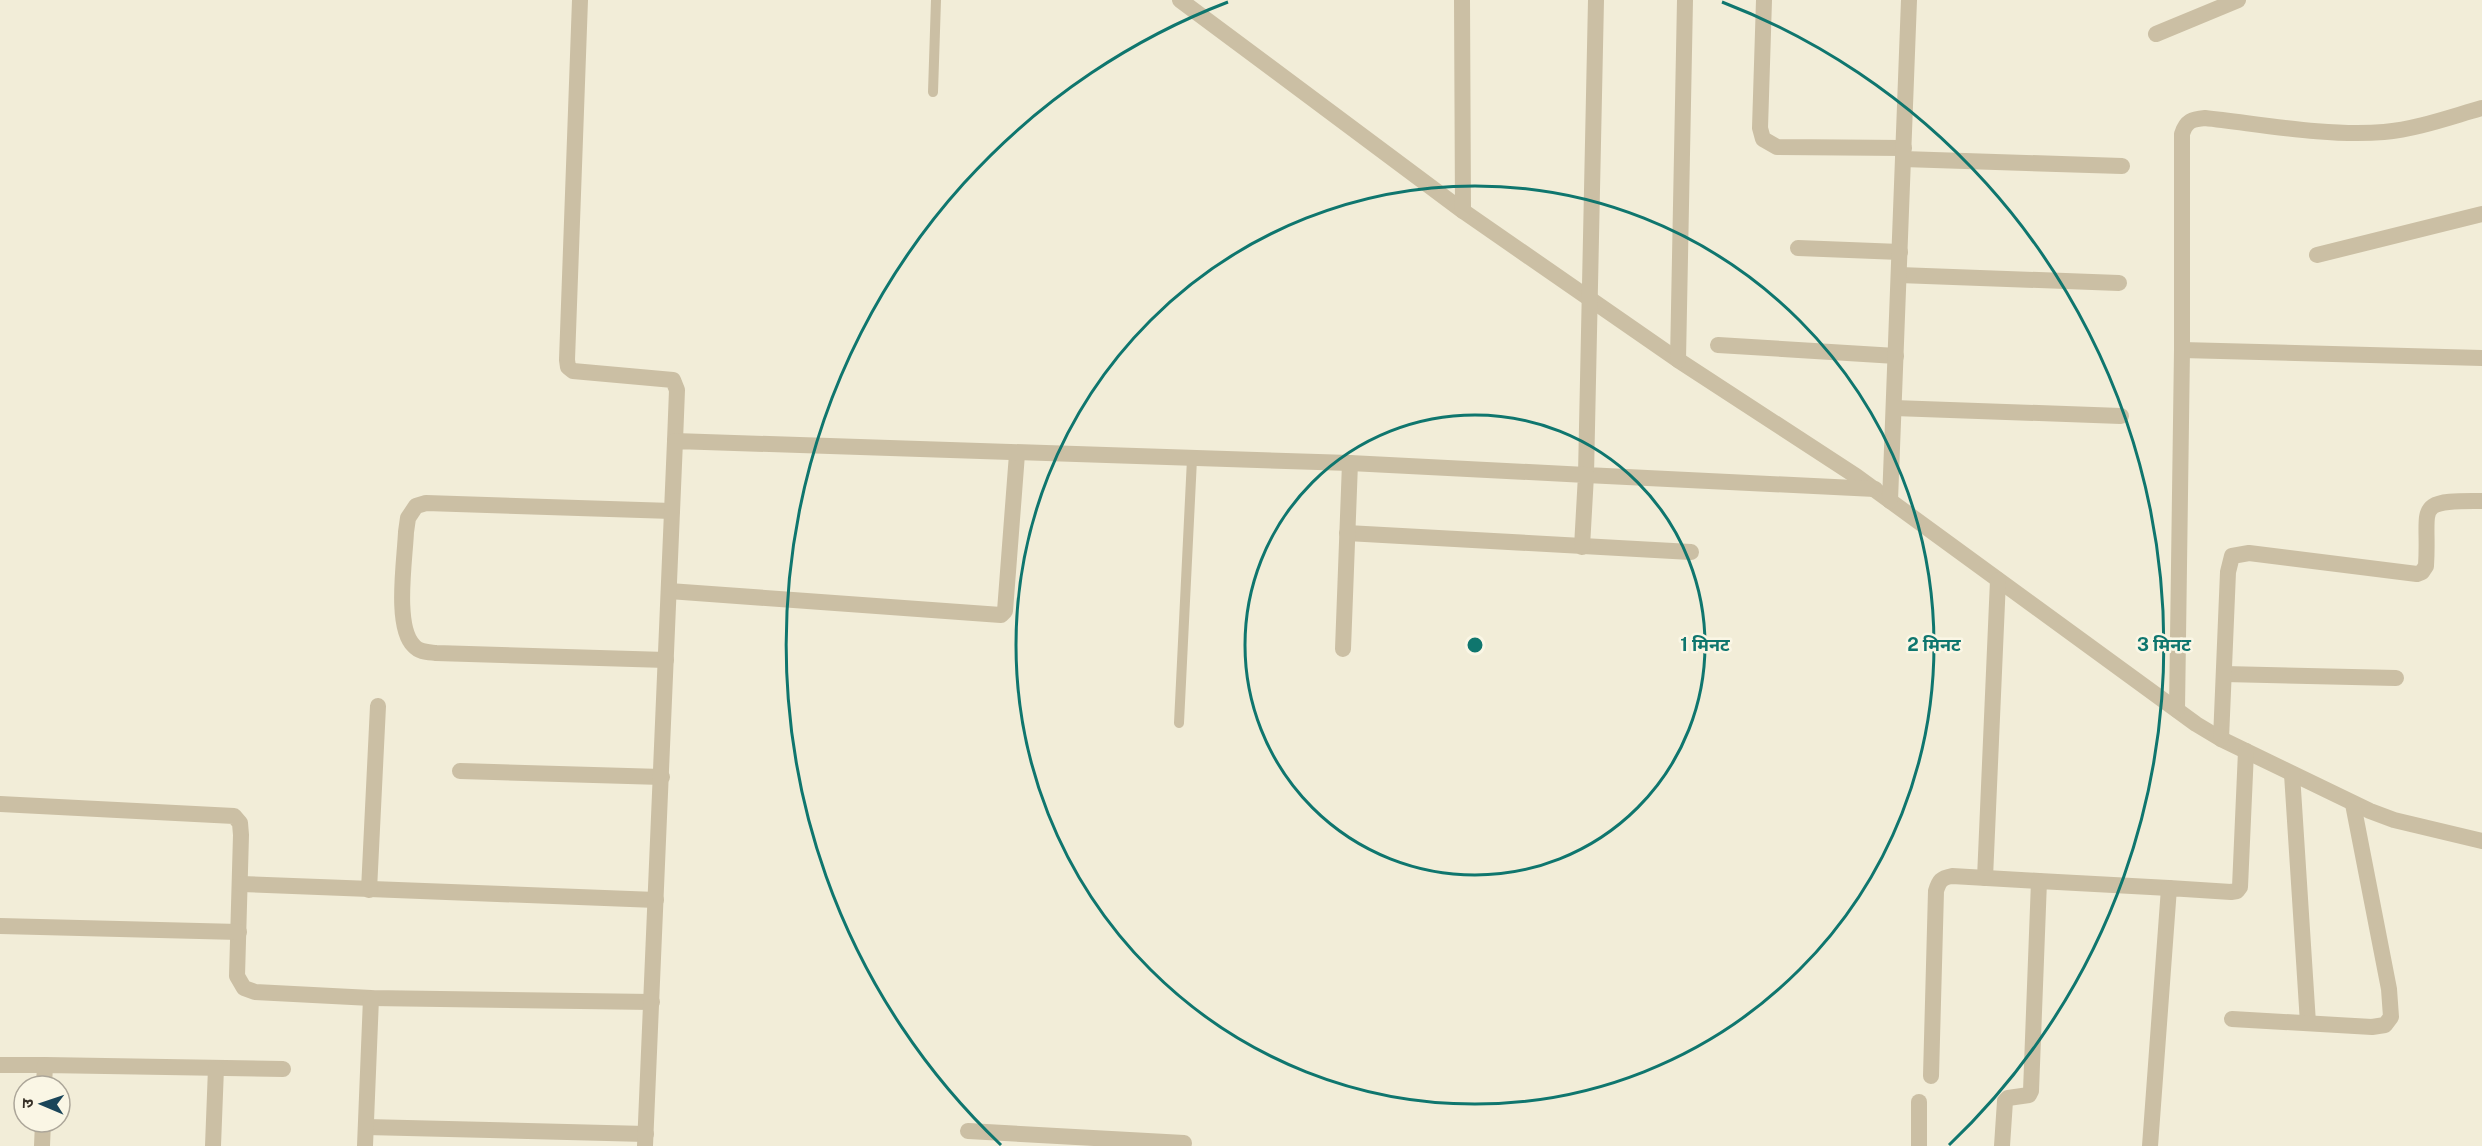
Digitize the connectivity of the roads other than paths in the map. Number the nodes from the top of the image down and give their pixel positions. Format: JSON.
{"nodes":[{"id":1,"x":580,"y":0,"type":"edge"},
{"id":2,"x":936,"y":0,"type":"edge"},
{"id":3,"x":1180,"y":0,"type":"edge"},
{"id":4,"x":1462,"y":0,"type":"edge"},
{"id":5,"x":1596,"y":0,"type":"edge"},
{"id":6,"x":1685,"y":0,"type":"edge"},
{"id":7,"x":1764,"y":0,"type":"edge"},
{"id":8,"x":1909,"y":0,"type":"edge"},
{"id":9,"x":2238,"y":0,"type":"edge"},
{"id":10,"x":2156,"y":34,"type":"dead end"},
{"id":11,"x":933,"y":92,"type":"dead end"},
{"id":12,"x":2482,"y":108,"type":"edge"},
{"id":13,"x":1904,"y":153,"type":"junction"},
{"id":14,"x":2122,"y":166,"type":"dead end"},
{"id":15,"x":1463,"y":212,"type":"junction"},
{"id":16,"x":2482,"y":214,"type":"edge"},
{"id":17,"x":1798,"y":248,"type":"dead end"},
{"id":18,"x":1900,"y":252,"type":"junction"},
{"id":19,"x":2317,"y":255,"type":"dead end"},
{"id":20,"x":1899,"y":275,"type":"junction"},
{"id":21,"x":2119,"y":283,"type":"dead end"},
{"id":22,"x":1591,"y":300,"type":"junction"},
{"id":23,"x":1718,"y":345,"type":"dead end"},
{"id":24,"x":2182,"y":350,"type":"junction"},
{"id":25,"x":1896,"y":356,"type":"junction"},
{"id":26,"x":2482,"y":358,"type":"edge"},
{"id":27,"x":1678,"y":360,"type":"junction"},
{"id":28,"x":1894,"y":408,"type":"junction"},
{"id":29,"x":2121,"y":416,"type":"dead end"},
{"id":30,"x":675,"y":441,"type":"junction"},
{"id":31,"x":1017,"y":454,"type":"junction"},
{"id":32,"x":1192,"y":459,"type":"junction"},
{"id":33,"x":1350,"y":463,"type":"junction"},
{"id":34,"x":1586,"y":475,"type":"junction"},
{"id":35,"x":1875,"y":489,"type":"junction"},
{"id":36,"x":1890,"y":501,"type":"junction"},
{"id":37,"x":2482,"y":501,"type":"edge"},
{"id":38,"x":672,"y":511,"type":"junction"},
{"id":39,"x":1347,"y":533,"type":"junction"},
{"id":40,"x":1582,"y":547,"type":"junction"},
{"id":41,"x":1691,"y":552,"type":"dead end"},
{"id":42,"x":1998,"y":580,"type":"junction"},
{"id":43,"x":669,"y":591,"type":"junction"},
{"id":44,"x":1343,"y":649,"type":"dead end"},
{"id":45,"x":666,"y":660,"type":"junction"},
{"id":46,"x":2224,"y":674,"type":"junction"},
{"id":47,"x":2396,"y":678,"type":"dead end"},
{"id":48,"x":378,"y":706,"type":"dead end"},
{"id":49,"x":2177,"y":710,"type":"junction"},
{"id":50,"x":1179,"y":723,"type":"dead end"},
{"id":51,"x":2221,"y":739,"type":"junction"},
{"id":52,"x":2246,"y":751,"type":"junction"},
{"id":53,"x":460,"y":771,"type":"dead end"},
{"id":54,"x":2292,"y":774,"type":"junction"},
{"id":55,"x":662,"y":777,"type":"junction"},
{"id":56,"x":0,"y":804,"type":"edge"},
{"id":57,"x":2353,"y":804,"type":"junction"},
{"id":58,"x":2482,"y":841,"type":"edge"},
{"id":59,"x":1985,"y":878,"type":"junction"},
{"id":60,"x":2039,"y":881,"type":"junction"},
{"id":61,"x":241,"y":884,"type":"junction"},
{"id":62,"x":2169,"y":888,"type":"junction"},
{"id":63,"x":369,"y":890,"type":"junction"},
{"id":64,"x":656,"y":900,"type":"junction"},
{"id":65,"x":0,"y":926,"type":"edge"},
{"id":66,"x":239,"y":932,"type":"junction"},
{"id":67,"x":371,"y":998,"type":"junction"},
{"id":68,"x":652,"y":1002,"type":"junction"},
{"id":69,"x":2232,"y":1019,"type":"dead end"},
{"id":70,"x":2308,"y":1023,"type":"junction"},
{"id":71,"x":0,"y":1065,"type":"edge"},
{"id":72,"x":45,"y":1065,"type":"junction"},
{"id":73,"x":216,"y":1068,"type":"junction"},
{"id":74,"x":283,"y":1069,"type":"dead end"},
{"id":75,"x":45,"y":1074,"type":"edge"},
{"id":76,"x":1931,"y":1076,"type":"dead end"},
{"id":77,"x":1919,"y":1102,"type":"dead end"},
{"id":78,"x":366,"y":1126,"type":"junction"},
{"id":79,"x":968,"y":1131,"type":"dead end"},
{"id":80,"x":646,"y":1140,"type":"edge"},
{"id":81,"x":1094,"y":1142,"type":"edge"},
{"id":82,"x":1184,"y":1143,"type":"dead end"},
{"id":83,"x":213,"y":1146,"type":"edge"},
{"id":84,"x":365,"y":1146,"type":"edge"},
{"id":85,"x":1919,"y":1146,"type":"edge"},
{"id":86,"x":2002,"y":1146,"type":"edge"},
{"id":87,"x":2150,"y":1146,"type":"edge"}],
"edges":[{"from":1,"to":30,"type":"street"},
{"from":2,"to":11,"type":"lane"},
{"from":3,"to":15,"type":"street"},
{"from":4,"to":15,"type":"street"},
{"from":5,"to":22,"type":"street"},
{"from":6,"to":27,"type":"street"},
{"from":7,"to":13,"type":"street"},
{"from":8,"to":13,"type":"street"},
{"from":9,"to":10,"type":"street"},
{"from":12,"to":24,"type":"street"},
{"from":13,"to":14,"type":"street"},
{"from":13,"to":18,"type":"street"},
{"from":15,"to":22,"type":"street"},
{"from":16,"to":19,"type":"street"},
{"from":17,"to":18,"type":"street"},
{"from":18,"to":20,"type":"street"},
{"from":20,"to":21,"type":"street"},
{"from":20,"to":25,"type":"street"},
{"from":22,"to":27,"type":"street"},
{"from":22,"to":34,"type":"street"},
{"from":23,"to":25,"type":"street"},
{"from":24,"to":26,"type":"street"},
{"from":24,"to":49,"type":"street"},
{"from":25,"to":28,"type":"street"},
{"from":27,"to":35,"type":"street"},
{"from":28,"to":29,"type":"street"},
{"from":28,"to":36,"type":"street"},
{"from":30,"to":31,"type":"street"},
{"from":30,"to":38,"type":"street"},
{"from":31,"to":32,"type":"street"},
{"from":31,"to":43,"type":"street"},
{"from":32,"to":33,"type":"street"},
{"from":32,"to":50,"type":"lane"},
{"from":33,"to":34,"type":"street"},
{"from":33,"to":39,"type":"street"},
{"from":34,"to":35,"type":"street"},
{"from":34,"to":40,"type":"street"},
{"from":35,"to":36,"type":"street"},
{"from":36,"to":42,"type":"street"},
{"from":37,"to":46,"type":"street"},
{"from":38,"to":43,"type":"street"},
{"from":38,"to":45,"type":"street"},
{"from":39,"to":40,"type":"street"},
{"from":39,"to":44,"type":"street"},
{"from":40,"to":41,"type":"street"},
{"from":42,"to":49,"type":"street"},
{"from":42,"to":59,"type":"street"},
{"from":43,"to":45,"type":"street"},
{"from":45,"to":55,"type":"street"},
{"from":46,"to":47,"type":"street"},
{"from":46,"to":51,"type":"street"},
{"from":48,"to":63,"type":"street"},
{"from":49,"to":51,"type":"street"},
{"from":51,"to":52,"type":"street"},
{"from":52,"to":54,"type":"street"},
{"from":52,"to":62,"type":"street"},
{"from":53,"to":55,"type":"street"},
{"from":54,"to":57,"type":"street"},
{"from":54,"to":70,"type":"street"},
{"from":55,"to":64,"type":"street"},
{"from":56,"to":61,"type":"street"},
{"from":57,"to":58,"type":"street"},
{"from":57,"to":70,"type":"street"},
{"from":59,"to":60,"type":"street"},
{"from":59,"to":76,"type":"street"},
{"from":60,"to":62,"type":"street"},
{"from":60,"to":86,"type":"street"},
{"from":61,"to":63,"type":"street"},
{"from":61,"to":66,"type":"street"},
{"from":62,"to":87,"type":"street"},
{"from":63,"to":64,"type":"street"},
{"from":64,"to":68,"type":"street"},
{"from":65,"to":66,"type":"street"},
{"from":66,"to":67,"type":"street"},
{"from":67,"to":68,"type":"street"},
{"from":67,"to":78,"type":"street"},
{"from":68,"to":80,"type":"street"},
{"from":69,"to":70,"type":"street"},
{"from":71,"to":72,"type":"street"},
{"from":72,"to":73,"type":"street"},
{"from":72,"to":75,"type":"street"},
{"from":73,"to":74,"type":"street"},
{"from":73,"to":83,"type":"street"},
{"from":77,"to":85,"type":"street"},
{"from":78,"to":80,"type":"street"},
{"from":78,"to":84,"type":"street"},
{"from":79,"to":81,"type":"street"},
{"from":81,"to":82,"type":"street"}]}
